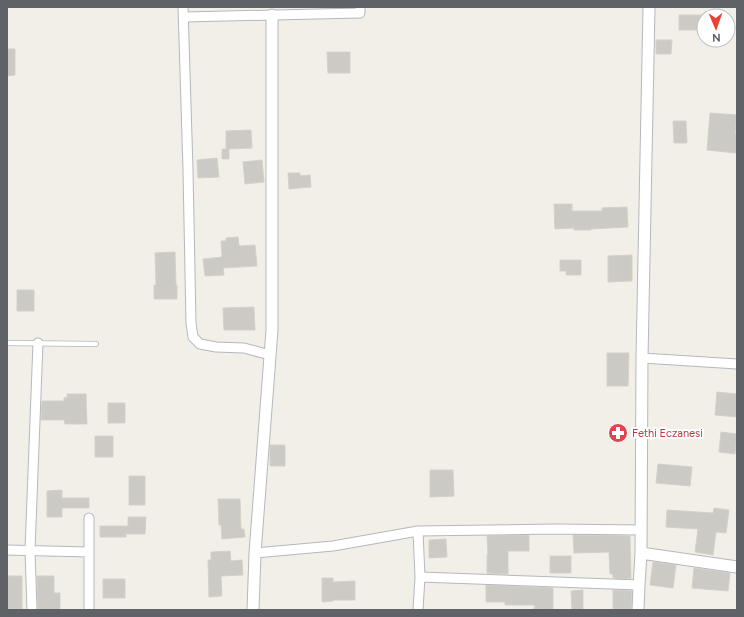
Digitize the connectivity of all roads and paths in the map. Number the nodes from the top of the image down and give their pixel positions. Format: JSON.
{"nodes":[{"id":1,"x":183,"y":7,"type":"edge"},
{"id":2,"x":360,"y":7,"type":"edge"},
{"id":3,"x":649,"y":7,"type":"edge"},
{"id":4,"x":272,"y":15,"type":"junction"},
{"id":5,"x":184,"y":17,"type":"junction"},
{"id":6,"x":7,"y":343,"type":"edge"},
{"id":7,"x":38,"y":343,"type":"junction"},
{"id":8,"x":96,"y":344,"type":"dead end"},
{"id":9,"x":270,"y":355,"type":"junction"},
{"id":10,"x":642,"y":358,"type":"junction"},
{"id":11,"x":737,"y":364,"type":"edge"},
{"id":12,"x":89,"y":518,"type":"dead end"},
{"id":13,"x":640,"y":530,"type":"junction"},
{"id":14,"x":418,"y":532,"type":"junction"},
{"id":15,"x":7,"y":550,"type":"edge"},
{"id":16,"x":30,"y":550,"type":"junction"},
{"id":17,"x":89,"y":552,"type":"junction"},
{"id":18,"x":255,"y":553,"type":"junction"},
{"id":19,"x":641,"y":553,"type":"junction"},
{"id":20,"x":737,"y":567,"type":"edge"},
{"id":21,"x":420,"y":577,"type":"junction"},
{"id":22,"x":639,"y":586,"type":"junction"},
{"id":23,"x":32,"y":610,"type":"edge"},
{"id":24,"x":89,"y":610,"type":"edge"},
{"id":25,"x":253,"y":610,"type":"edge"},
{"id":26,"x":418,"y":610,"type":"edge"},
{"id":27,"x":638,"y":610,"type":"edge"}],
"edges":[{"from":1,"to":5,"type":"street"},
{"from":2,"to":4,"type":"street"},
{"from":3,"to":10,"type":"street"},
{"from":4,"to":5,"type":"street"},
{"from":4,"to":9,"type":"street"},
{"from":5,"to":9,"type":"street"},
{"from":6,"to":7,"type":"lane"},
{"from":7,"to":8,"type":"lane"},
{"from":7,"to":16,"type":"street"},
{"from":9,"to":18,"type":"street"},
{"from":10,"to":11,"type":"street"},
{"from":10,"to":13,"type":"street"},
{"from":12,"to":17,"type":"street"},
{"from":13,"to":14,"type":"street"},
{"from":13,"to":19,"type":"street"},
{"from":14,"to":18,"type":"street"},
{"from":14,"to":21,"type":"street"},
{"from":15,"to":16,"type":"street"},
{"from":16,"to":17,"type":"street"},
{"from":16,"to":23,"type":"street"},
{"from":17,"to":24,"type":"street"},
{"from":18,"to":25,"type":"street"},
{"from":19,"to":20,"type":"street"},
{"from":19,"to":22,"type":"street"},
{"from":21,"to":22,"type":"street"},
{"from":21,"to":26,"type":"street"},
{"from":22,"to":27,"type":"street"}]}
